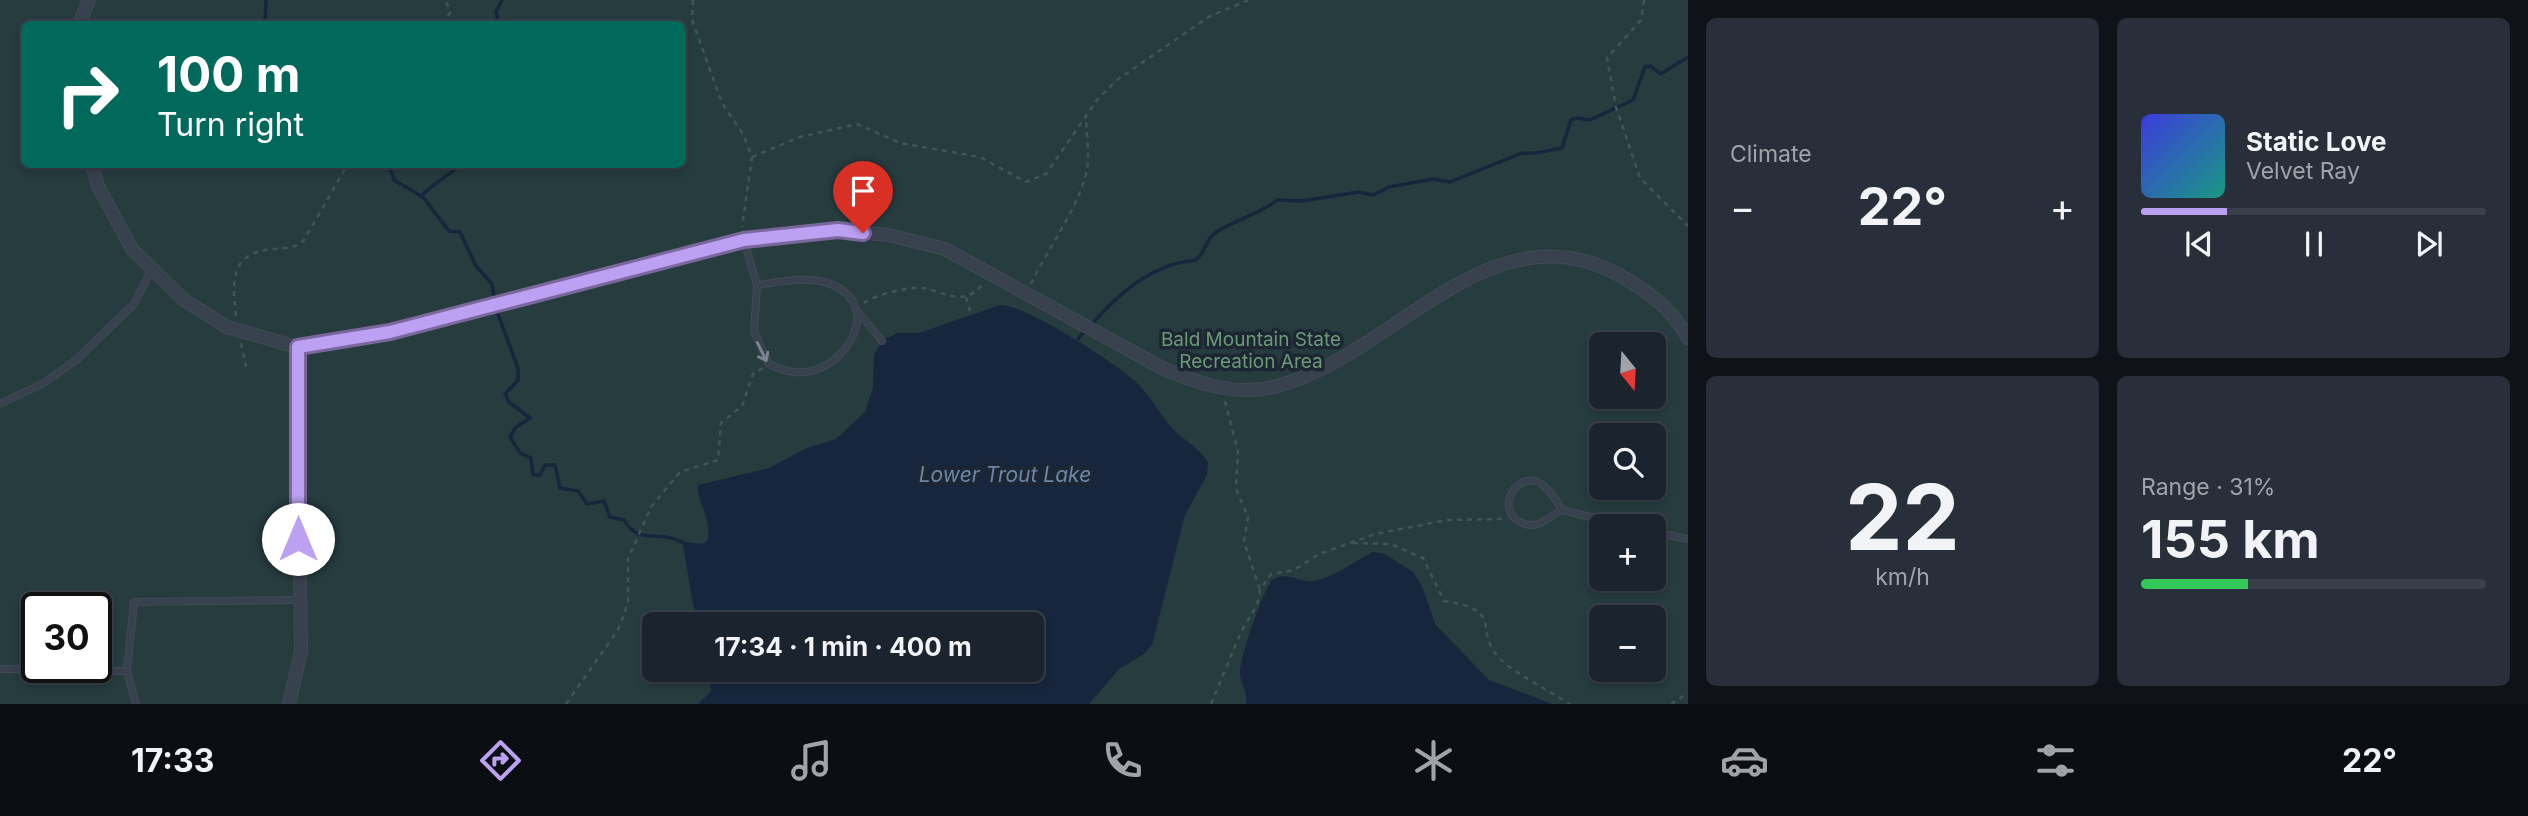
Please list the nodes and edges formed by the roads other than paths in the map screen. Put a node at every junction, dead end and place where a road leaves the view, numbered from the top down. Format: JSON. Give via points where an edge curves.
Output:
{"nodes":[{"id":1,"x":89,"y":0,"type":"edge"},
{"id":2,"x":80,"y":21,"type":"edge"},
{"id":3,"x":93,"y":168,"type":"edge"},
{"id":4,"x":744,"y":240,"type":"junction"},
{"id":5,"x":152,"y":269,"type":"junction"},
{"id":6,"x":757,"y":285,"type":"junction"},
{"id":7,"x":858,"y":311,"type":"junction"},
{"id":8,"x":1688,"y":338,"type":"edge"},
{"id":9,"x":882,"y":341,"type":"dead end"},
{"id":10,"x":298,"y":347,"type":"junction"},
{"id":11,"x":0,"y":404,"type":"edge"},
{"id":12,"x":1562,"y":509,"type":"junction"},
{"id":13,"x":1589,"y":516,"type":"edge"},
{"id":14,"x":1666,"y":534,"type":"edge"},
{"id":15,"x":1688,"y":539,"type":"edge"},
{"id":16,"x":299,"y":600,"type":"junction"},
{"id":17,"x":0,"y":669,"type":"edge"},
{"id":18,"x":127,"y":671,"type":"junction"},
{"id":19,"x":136,"y":704,"type":"edge"},
{"id":20,"x":289,"y":704,"type":"edge"}],
"edges":[{"from":1,"to":2,"type":"street"},
{"from":3,"to":5,"type":"street","via":[[132,249]]},
{"from":4,"to":6,"type":"lane"},
{"from":4,"to":8,"type":"street","via":[[838,230],[888,234],[944,249],[1164,369],[1201,384],[1238,391],[1277,387],[1317,370],[1476,274],[1518,258],[1566,258],[1605,267],[1645,289],[1677,318]]},
{"from":4,"to":10,"type":"street","via":[[390,332]]},
{"from":5,"to":10,"type":"street","via":[[184,300],[227,327]]},
{"from":5,"to":11,"type":"lane","via":[[134,304],[85,352],[42,384]]},
{"from":6,"to":7,"type":"lane","via":[[800,280],[831,284],[853,300]]},
{"from":6,"to":7,"type":"lane","one_way":true,"via":[[754,332],[769,364],[785,371],[802,373],[828,364],[854,335]]},
{"from":7,"to":9,"type":"lane"},
{"from":10,"to":16,"type":"street"},
{"from":12,"to":12,"type":"lane","via":[[1544,485],[1533,481],[1522,482],[1508,500],[1509,512],[1527,525],[1539,524]]},
{"from":12,"to":13,"type":"lane"},
{"from":14,"to":15,"type":"lane"},
{"from":16,"to":18,"type":"lane","via":[[134,602]]},
{"from":16,"to":20,"type":"street","via":[[301,651]]},
{"from":17,"to":18,"type":"lane"},
{"from":18,"to":19,"type":"lane"}]}
